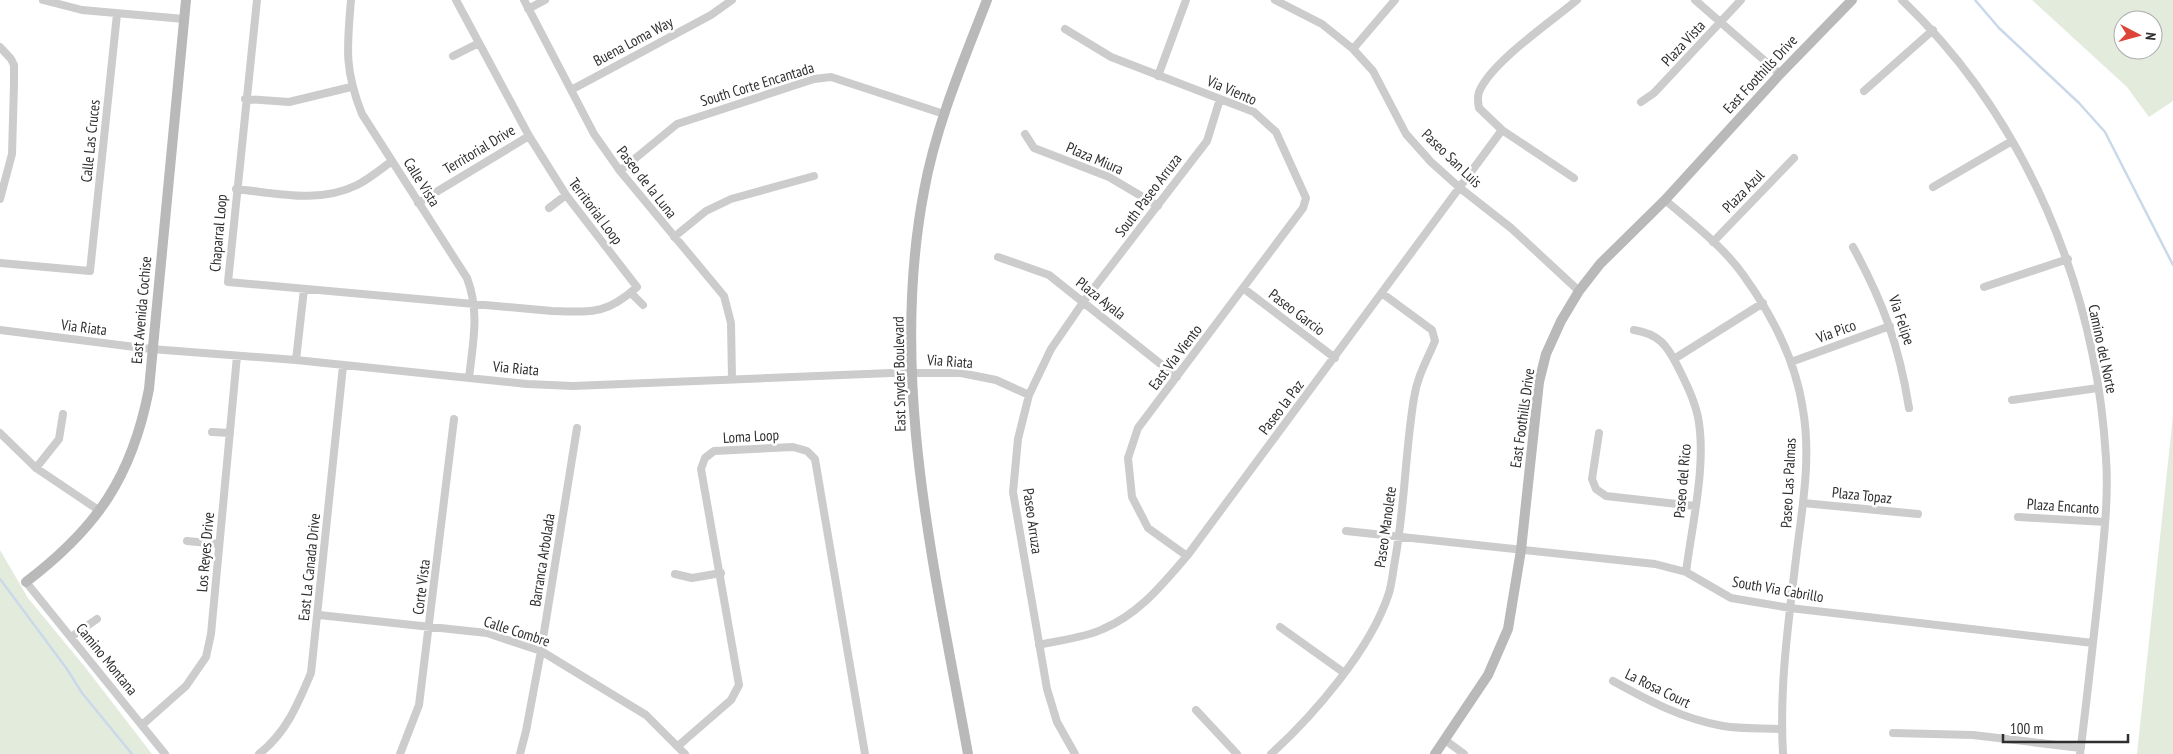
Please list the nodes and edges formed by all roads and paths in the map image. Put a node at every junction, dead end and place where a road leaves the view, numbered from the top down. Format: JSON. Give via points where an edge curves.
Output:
{"nodes":[{"id":1,"x":44,"y":0,"type":"edge"},
{"id":2,"x":186,"y":0,"type":"edge"},
{"id":3,"x":257,"y":0,"type":"edge"},
{"id":4,"x":351,"y":0,"type":"edge"},
{"id":5,"x":456,"y":0,"type":"edge"},
{"id":6,"x":524,"y":0,"type":"edge"},
{"id":7,"x":545,"y":0,"type":"edge"},
{"id":8,"x":732,"y":0,"type":"edge"},
{"id":9,"x":987,"y":0,"type":"edge"},
{"id":10,"x":1186,"y":0,"type":"edge"},
{"id":11,"x":1275,"y":0,"type":"edge"},
{"id":12,"x":1395,"y":0,"type":"edge"},
{"id":13,"x":1577,"y":0,"type":"edge"},
{"id":14,"x":1695,"y":0,"type":"edge"},
{"id":15,"x":1741,"y":0,"type":"edge"},
{"id":16,"x":1852,"y":0,"type":"edge"},
{"id":17,"x":1902,"y":0,"type":"edge"},
{"id":18,"x":528,"y":9,"type":"junction"},
{"id":19,"x":117,"y":14,"type":"junction"},
{"id":20,"x":184,"y":19,"type":"junction"},
{"id":21,"x":1722,"y":22,"type":"junction"},
{"id":22,"x":1065,"y":29,"type":"dead end"},
{"id":23,"x":1934,"y":30,"type":"junction"},
{"id":24,"x":479,"y":43,"type":"junction"},
{"id":25,"x":0,"y":47,"type":"edge"},
{"id":26,"x":1354,"y":49,"type":"junction"},
{"id":27,"x":453,"y":56,"type":"dead end"},
{"id":28,"x":1780,"y":74,"type":"junction"},
{"id":29,"x":1158,"y":76,"type":"junction"},
{"id":30,"x":351,"y":87,"type":"junction"},
{"id":31,"x":571,"y":90,"type":"junction"},
{"id":32,"x":1864,"y":91,"type":"dead end"},
{"id":33,"x":1220,"y":99,"type":"junction"},
{"id":34,"x":245,"y":100,"type":"junction"},
{"id":35,"x":1641,"y":102,"type":"dead end"},
{"id":36,"x":944,"y":114,"type":"junction"},
{"id":37,"x":1502,"y":130,"type":"junction"},
{"id":38,"x":1025,"y":134,"type":"dead end"},
{"id":39,"x":529,"y":136,"type":"junction"},
{"id":40,"x":2012,"y":141,"type":"junction"},
{"id":41,"x":1794,"y":158,"type":"dead end"},
{"id":42,"x":392,"y":161,"type":"junction"},
{"id":43,"x":620,"y":171,"type":"junction"},
{"id":44,"x":1296,"y":174,"type":"joint"},
{"id":45,"x":814,"y":176,"type":"dead end"},
{"id":46,"x":1574,"y":178,"type":"dead end"},
{"id":47,"x":1933,"y":187,"type":"dead end"},
{"id":48,"x":1460,"y":188,"type":"junction"},
{"id":49,"x":236,"y":189,"type":"junction"},
{"id":50,"x":566,"y":195,"type":"junction"},
{"id":51,"x":0,"y":199,"type":"edge"},
{"id":52,"x":1665,"y":200,"type":"junction"},
{"id":53,"x":418,"y":203,"type":"junction"},
{"id":54,"x":1158,"y":206,"type":"junction"},
{"id":55,"x":549,"y":208,"type":"dead end"},
{"id":56,"x":674,"y":237,"type":"junction"},
{"id":57,"x":1713,"y":242,"type":"junction"},
{"id":58,"x":1853,"y":247,"type":"dead end"},
{"id":59,"x":998,"y":257,"type":"dead end"},
{"id":60,"x":2068,"y":259,"type":"junction"},
{"id":61,"x":0,"y":264,"type":"edge"},
{"id":62,"x":1984,"y":287,"type":"dead end"},
{"id":63,"x":1243,"y":288,"type":"junction"},
{"id":64,"x":304,"y":290,"type":"junction"},
{"id":65,"x":1578,"y":291,"type":"junction"},
{"id":66,"x":630,"y":293,"type":"junction"},
{"id":67,"x":1383,"y":294,"type":"junction"},
{"id":68,"x":1084,"y":301,"type":"junction"},
{"id":69,"x":1762,"y":303,"type":"junction"},
{"id":70,"x":475,"y":304,"type":"junction"},
{"id":71,"x":642,"y":305,"type":"dead end"},
{"id":72,"x":1890,"y":326,"type":"junction"},
{"id":73,"x":0,"y":330,"type":"edge"},
{"id":74,"x":1634,"y":330,"type":"dead end"},
{"id":75,"x":152,"y":349,"type":"junction"},
{"id":76,"x":237,"y":356,"type":"junction"},
{"id":77,"x":1335,"y":358,"type":"junction"},
{"id":78,"x":1674,"y":359,"type":"junction"},
{"id":79,"x":296,"y":360,"type":"junction"},
{"id":80,"x":1791,"y":362,"type":"junction"},
{"id":81,"x":343,"y":366,"type":"junction"},
{"id":82,"x":911,"y":373,"type":"junction"},
{"id":83,"x":1177,"y":377,"type":"junction"},
{"id":84,"x":469,"y":378,"type":"junction"},
{"id":85,"x":732,"y":379,"type":"junction"},
{"id":86,"x":2098,"y":388,"type":"junction"},
{"id":87,"x":1029,"y":395,"type":"junction"},
{"id":88,"x":2012,"y":400,"type":"dead end"},
{"id":89,"x":1909,"y":408,"type":"dead end"},
{"id":90,"x":63,"y":414,"type":"dead end"},
{"id":91,"x":454,"y":419,"type":"dead end"},
{"id":92,"x":577,"y":428,"type":"dead end"},
{"id":93,"x":0,"y":432,"type":"edge"},
{"id":94,"x":212,"y":432,"type":"dead end"},
{"id":95,"x":230,"y":433,"type":"junction"},
{"id":96,"x":1599,"y":433,"type":"dead end"},
{"id":97,"x":36,"y":468,"type":"junction"},
{"id":98,"x":1803,"y":503,"type":"junction"},
{"id":99,"x":1695,"y":506,"type":"junction"},
{"id":100,"x":100,"y":511,"type":"junction"},
{"id":101,"x":1918,"y":514,"type":"dead end"},
{"id":102,"x":2018,"y":517,"type":"dead end"},
{"id":103,"x":2105,"y":522,"type":"junction"},
{"id":104,"x":1346,"y":531,"type":"dead end"},
{"id":105,"x":1400,"y":537,"type":"junction"},
{"id":106,"x":187,"y":541,"type":"dead end"},
{"id":107,"x":219,"y":544,"type":"junction"},
{"id":108,"x":1521,"y":550,"type":"junction"},
{"id":109,"x":1187,"y":556,"type":"junction"},
{"id":110,"x":1686,"y":572,"type":"junction"},
{"id":111,"x":721,"y":573,"type":"junction"},
{"id":112,"x":675,"y":574,"type":"dead end"},
{"id":113,"x":26,"y":582,"type":"joint"},
{"id":114,"x":1790,"y":608,"type":"junction"},
{"id":115,"x":319,"y":615,"type":"junction"},
{"id":116,"x":97,"y":619,"type":"dead end"},
{"id":117,"x":430,"y":626,"type":"junction"},
{"id":118,"x":1280,"y":626,"type":"dead end"},
{"id":119,"x":71,"y":637,"type":"junction"},
{"id":120,"x":2093,"y":643,"type":"junction"},
{"id":121,"x":1039,"y":645,"type":"junction"},
{"id":122,"x":541,"y":651,"type":"junction"},
{"id":123,"x":1343,"y":672,"type":"junction"},
{"id":124,"x":1613,"y":681,"type":"dead end"},
{"id":125,"x":1196,"y":710,"type":"dead end"},
{"id":126,"x":142,"y":725,"type":"junction"},
{"id":127,"x":1781,"y":729,"type":"junction"},
{"id":128,"x":1893,"y":733,"type":"dead end"},
{"id":129,"x":1445,"y":740,"type":"junction"},
{"id":130,"x":678,"y":746,"type":"junction"},
{"id":131,"x":2081,"y":751,"type":"edge"},
{"id":132,"x":165,"y":754,"type":"edge"},
{"id":133,"x":259,"y":754,"type":"edge"},
{"id":134,"x":400,"y":754,"type":"edge"},
{"id":135,"x":520,"y":754,"type":"edge"},
{"id":136,"x":685,"y":754,"type":"edge"},
{"id":137,"x":865,"y":754,"type":"edge"},
{"id":138,"x":968,"y":754,"type":"edge"},
{"id":139,"x":1075,"y":754,"type":"edge"},
{"id":140,"x":1237,"y":754,"type":"edge"},
{"id":141,"x":1271,"y":754,"type":"edge"},
{"id":142,"x":1435,"y":754,"type":"edge"},
{"id":143,"x":1464,"y":754,"type":"edge"},
{"id":144,"x":1783,"y":754,"type":"edge"}],
"edges":[{"from":1,"to":19,"type":"street","via":[[82,10]]},
{"from":2,"to":20,"type":"street","name":"East Avenida Cochise"},
{"from":3,"to":34,"type":"street","name":"Chaparral Loop"},
{"from":4,"to":30,"type":"street","name":"Calle Vista","via":[[347,48]]},
{"from":5,"to":24,"type":"street","name":"Territorial Loop"},
{"from":6,"to":18,"type":"street","name":"Paseo de la Luna"},
{"from":7,"to":18,"type":"street"},
{"from":8,"to":31,"type":"street","name":"Buena Loma Way","via":[[711,15]]},
{"from":9,"to":36,"type":"street","name":"East Snyder Boulevard"},
{"from":10,"to":29,"type":"street"},
{"from":11,"to":26,"type":"street","name":"Paseo San Luis","via":[[1322,24]]},
{"from":12,"to":26,"type":"street"},
{"from":13,"to":37,"type":"street","via":[[1499,65],[1480,91],[1478,108]]},
{"from":14,"to":21,"type":"street"},
{"from":15,"to":21,"type":"street","name":"Plaza Vista"},
{"from":16,"to":28,"type":"street","name":"East Foothills Drive"},
{"from":17,"to":23,"type":"street","name":"Camino del Norte"},
{"from":18,"to":31,"type":"street","name":"Paseo de la Luna"},
{"from":19,"to":20,"type":"street"},
{"from":19,"to":61,"type":"street","name":"Calle Las Cruces","via":[[90,271]]},
{"from":20,"to":75,"type":"street","name":"East Avenida Cochise"},
{"from":21,"to":28,"type":"street"},
{"from":21,"to":35,"type":"street","name":"Plaza Vista","via":[[1654,94]]},
{"from":22,"to":29,"type":"street","name":"Via Viento","via":[[1111,57]]},
{"from":23,"to":32,"type":"street"},
{"from":23,"to":40,"type":"street","name":"Camino del Norte","via":[[1978,88]]},
{"from":24,"to":27,"type":"street"},
{"from":24,"to":39,"type":"street","name":"Territorial Loop"},
{"from":25,"to":51,"type":"street","via":[[11,58],[14,84],[12,154]]},
{"from":26,"to":48,"type":"street","name":"Paseo San Luis","via":[[1372,71],[1406,134]]},
{"from":28,"to":52,"type":"street","name":"East Foothills Drive"},
{"from":29,"to":33,"type":"street","name":"Via Viento"},
{"from":30,"to":34,"type":"street","via":[[289,102]]},
{"from":30,"to":42,"type":"street","name":"Calle Vista","via":[[362,114]]},
{"from":31,"to":43,"type":"street","name":"Paseo de la Luna","via":[[594,134]]},
{"from":33,"to":44,"type":"street","name":"Via Viento","via":[[1254,112],[1276,132]]},
{"from":33,"to":54,"type":"street","name":"South Paseo Arruza","via":[[1207,141]]},
{"from":34,"to":49,"type":"street","name":"Chaparral Loop"},
{"from":36,"to":43,"type":"street","name":"South Corte Encantada","via":[[832,77],[814,79],[677,124]]},
{"from":36,"to":82,"type":"street","name":"East Snyder Boulevard","via":[[924,190],[912,290]]},
{"from":37,"to":46,"type":"street"},
{"from":37,"to":48,"type":"street","name":"Paseo la Paz"},
{"from":38,"to":54,"type":"street","name":"Plaza Miura","via":[[1034,148],[1109,177]]},
{"from":39,"to":50,"type":"street","name":"Territorial Loop"},
{"from":39,"to":53,"type":"street","name":"Territorial Drive"},
{"from":40,"to":47,"type":"street"},
{"from":40,"to":60,"type":"street","name":"Camino del Norte","via":[[2044,201]]},
{"from":41,"to":57,"type":"street","name":"Plaza Azul"},
{"from":42,"to":49,"type":"street","via":[[359,184],[327,196]]},
{"from":42,"to":53,"type":"street","name":"Calle Vista"},
{"from":43,"to":56,"type":"street","name":"Paseo de la Luna"},
{"from":44,"to":63,"type":"street","name":"East Via Viento","via":[[1306,198],[1303,208]]},
{"from":45,"to":56,"type":"street","via":[[730,199],[706,211]]},
{"from":48,"to":65,"type":"street","name":"Paseo San Luis","via":[[1511,228]]},
{"from":48,"to":67,"type":"street","name":"Paseo la Paz"},
{"from":49,"to":64,"type":"street","name":"Chaparral Loop","via":[[228,282]]},
{"from":50,"to":55,"type":"street"},
{"from":50,"to":66,"type":"street","name":"Territorial Loop","via":[[637,287]]},
{"from":52,"to":57,"type":"street","name":"Paseo Las Palmas"},
{"from":52,"to":65,"type":"street","name":"East Foothills Drive","via":[[1600,264]]},
{"from":53,"to":70,"type":"street","name":"Calle Vista","via":[[467,278]]},
{"from":54,"to":68,"type":"street","name":"South Paseo Arruza"},
{"from":56,"to":85,"type":"street","name":"Paseo de la Luna","via":[[724,296],[731,322]]},
{"from":57,"to":69,"type":"street","name":"Paseo Las Palmas","via":[[1743,274]]},
{"from":58,"to":72,"type":"street","name":"Via Felipe","via":[[1878,293]]},
{"from":59,"to":68,"type":"street","name":"Plaza Ayala","via":[[1049,275]]},
{"from":60,"to":62,"type":"street"},
{"from":60,"to":86,"type":"street","name":"Camino del Norte"},
{"from":63,"to":77,"type":"street","name":"Paseo Garcio"},
{"from":63,"to":83,"type":"street","name":"East Via Viento"},
{"from":64,"to":70,"type":"street","name":"Chaparral Loop"},
{"from":64,"to":79,"type":"street"},
{"from":65,"to":108,"type":"street","name":"East Foothills Drive","via":[[1546,354],[1539,382]]},
{"from":66,"to":70,"type":"street","via":[[618,304],[590,312],[552,312]]},
{"from":66,"to":71,"type":"street"},
{"from":67,"to":77,"type":"street","name":"Paseo la Paz"},
{"from":67,"to":105,"type":"street","name":"Paseo Manolete","via":[[1432,330],[1435,342],[1421,370],[1414,397]]},
{"from":68,"to":83,"type":"street","name":"Plaza Ayala"},
{"from":68,"to":87,"type":"street","name":"Paseo Arruza","via":[[1051,349]]},
{"from":69,"to":78,"type":"street"},
{"from":69,"to":80,"type":"street","name":"Paseo Las Palmas"},
{"from":70,"to":84,"type":"street","name":"Calle Vista"},
{"from":72,"to":80,"type":"street","name":"Via Pico"},
{"from":72,"to":89,"type":"street","name":"Via Felipe","via":[[1903,367]]},
{"from":73,"to":75,"type":"street","name":"Via Riata"},
{"from":74,"to":78,"type":"street","name":"Paseo del Rico","via":[[1649,332],[1664,344]]},
{"from":75,"to":76,"type":"street","name":"Via Riata"},
{"from":75,"to":100,"type":"street","name":"East Avenida Cochise","via":[[143,422],[118,481]]},
{"from":76,"to":79,"type":"street","name":"Via Riata"},
{"from":76,"to":95,"type":"street","name":"Los Reyes Drive"},
{"from":77,"to":109,"type":"street","name":"Paseo la Paz"},
{"from":78,"to":99,"type":"street","name":"Paseo del Rico","via":[[1690,390],[1698,417],[1701,452]]},
{"from":79,"to":81,"type":"street","name":"Via Riata"},
{"from":80,"to":98,"type":"street","name":"Paseo Las Palmas","via":[[1803,410],[1806,452]]},
{"from":81,"to":84,"type":"street","name":"Via Riata"},
{"from":81,"to":115,"type":"street","name":"East La Canada Drive"},
{"from":82,"to":85,"type":"street","name":"Via Riata"},
{"from":82,"to":87,"type":"street","name":"Via Riata","via":[[961,373],[996,380]]},
{"from":82,"to":138,"type":"street","name":"East Snyder Boulevard","via":[[924,511]]},
{"from":83,"to":109,"type":"street","name":"East Via Viento","via":[[1138,428],[1128,458],[1132,497],[1148,528]]},
{"from":84,"to":85,"type":"street","name":"Via Riata","via":[[573,386]]},
{"from":86,"to":88,"type":"street"},
{"from":86,"to":103,"type":"street","name":"Camino del Norte","via":[[2106,459]]},
{"from":87,"to":121,"type":"street","name":"Paseo Arruza","via":[[1018,439],[1013,492]]},
{"from":90,"to":97,"type":"street","via":[[59,439]]},
{"from":91,"to":117,"type":"street","name":"Corte Vista"},
{"from":92,"to":122,"type":"street","name":"Barranca Arbolada"},
{"from":93,"to":97,"type":"street"},
{"from":94,"to":95,"type":"street"},
{"from":95,"to":107,"type":"street","name":"Los Reyes Drive"},
{"from":96,"to":99,"type":"street","via":[[1592,479],[1596,489],[1606,496]]},
{"from":97,"to":100,"type":"street"},
{"from":98,"to":101,"type":"street","name":"Plaza Topaz"},
{"from":98,"to":114,"type":"street","name":"Paseo Las Palmas"},
{"from":99,"to":110,"type":"street","name":"Paseo del Rico"},
{"from":100,"to":113,"type":"street","name":"East Avenida Cochise","via":[[68,547]]},
{"from":102,"to":103,"type":"street","name":"Plaza Encanto"},
{"from":103,"to":120,"type":"street","name":"Camino del Norte"},
{"from":104,"to":105,"type":"street","name":"South Via Cabrillo"},
{"from":105,"to":108,"type":"street","name":"South Via Cabrillo"},
{"from":105,"to":123,"type":"street","name":"Paseo Manolete","via":[[1389,593],[1370,635]]},
{"from":106,"to":107,"type":"street"},
{"from":107,"to":126,"type":"street","name":"Los Reyes Drive","via":[[206,657],[186,686]]},
{"from":108,"to":110,"type":"street","name":"South Via Cabrillo","via":[[1655,564]]},
{"from":108,"to":129,"type":"street","name":"East Foothills Drive","via":[[1508,629],[1488,675]]},
{"from":109,"to":121,"type":"street","name":"Paseo la Paz","via":[[1150,600],[1125,618],[1102,630]]},
{"from":110,"to":114,"type":"street","name":"South Via Cabrillo","via":[[1731,598]]},
{"from":111,"to":112,"type":"street","via":[[692,578]]},
{"from":111,"to":130,"type":"street","name":"Loma Loop","via":[[739,685],[731,700]]},
{"from":111,"to":137,"type":"street","name":"Loma Loop","via":[[702,469],[705,458],[714,452],[793,447],[807,450],[815,459]]},
{"from":113,"to":119,"type":"street","name":"Camino Montana"},
{"from":114,"to":120,"type":"street","name":"South Via Cabrillo"},
{"from":114,"to":127,"type":"street","name":"Paseo Las Palmas","via":[[1782,667]]},
{"from":115,"to":117,"type":"street","name":"Calle Combre"},
{"from":115,"to":133,"type":"street","name":"East La Canada Drive","via":[[311,673],[296,710],[274,743]]},
{"from":116,"to":119,"type":"street"},
{"from":117,"to":122,"type":"street","name":"Calle Combre","via":[[487,633]]},
{"from":117,"to":134,"type":"street","name":"Corte Vista","via":[[419,705]]},
{"from":118,"to":123,"type":"street"},
{"from":119,"to":126,"type":"street","name":"Camino Montana"},
{"from":120,"to":131,"type":"street","name":"Camino del Norte"},
{"from":121,"to":139,"type":"street","name":"Paseo Arruza","via":[[1057,722]]},
{"from":122,"to":130,"type":"street","name":"Calle Combre","via":[[646,714]]},
{"from":122,"to":135,"type":"street","name":"Barranca Arbolada"},
{"from":123,"to":141,"type":"street","name":"Paseo Manolete","via":[[1302,726]]},
{"from":124,"to":127,"type":"street","name":"La Rosa Court","via":[[1658,706],[1690,718],[1724,726]]},
{"from":125,"to":140,"type":"street"},
{"from":126,"to":132,"type":"street","name":"Camino Montana"},
{"from":127,"to":144,"type":"street","name":"Paseo Las Palmas"},
{"from":128,"to":131,"type":"street","via":[[1973,735]]},
{"from":129,"to":142,"type":"street","name":"East Foothills Drive"},
{"from":129,"to":143,"type":"street"},
{"from":130,"to":136,"type":"street","name":"Calle Combre"}]}
